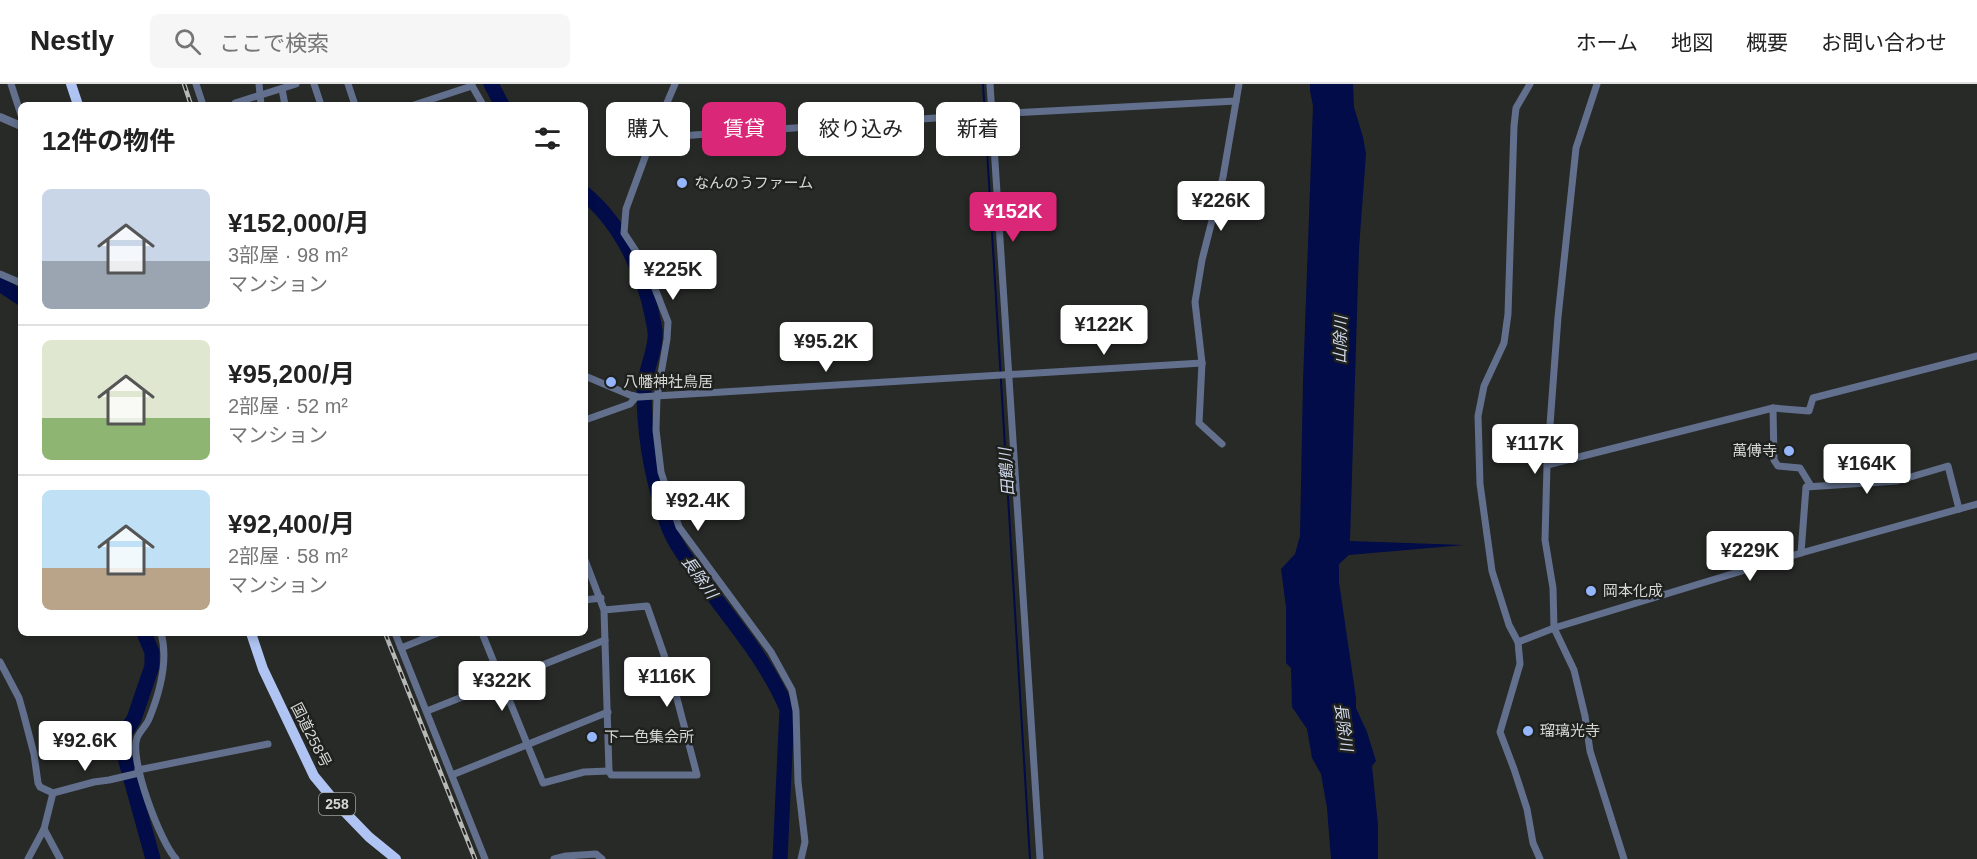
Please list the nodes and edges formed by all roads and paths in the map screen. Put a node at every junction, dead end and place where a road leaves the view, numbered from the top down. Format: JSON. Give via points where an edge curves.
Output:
{"nodes":[{"id":1,"x":11,"y":84,"type":"edge"},
{"id":2,"x":71,"y":84,"type":"edge"},
{"id":3,"x":196,"y":84,"type":"edge"},
{"id":4,"x":259,"y":84,"type":"edge"},
{"id":5,"x":296,"y":84,"type":"edge"},
{"id":6,"x":314,"y":84,"type":"edge"},
{"id":7,"x":358,"y":84,"type":"edge"},
{"id":8,"x":675,"y":84,"type":"edge"},
{"id":9,"x":990,"y":84,"type":"edge"},
{"id":10,"x":1239,"y":84,"type":"edge"},
{"id":11,"x":1530,"y":84,"type":"edge"},
{"id":12,"x":1597,"y":84,"type":"edge"},
{"id":13,"x":349,"y":85,"type":"edge"},
{"id":14,"x":471,"y":85,"type":"edge"},
{"id":15,"x":282,"y":89,"type":"junction"},
{"id":16,"x":260,"y":95,"type":"junction"},
{"id":17,"x":1236,"y":100,"type":"junction"},
{"id":18,"x":77,"y":102,"type":"edge"},
{"id":19,"x":202,"y":102,"type":"edge"},
{"id":20,"x":239,"y":102,"type":"edge"},
{"id":21,"x":261,"y":102,"type":"edge"},
{"id":22,"x":284,"y":102,"type":"edge"},
{"id":23,"x":320,"y":102,"type":"edge"},
{"id":24,"x":354,"y":102,"type":"edge"},
{"id":25,"x":423,"y":102,"type":"edge"},
{"id":26,"x":481,"y":102,"type":"edge"},
{"id":27,"x":667,"y":102,"type":"edge"},
{"id":28,"x":991,"y":102,"type":"edge"},
{"id":29,"x":18,"y":106,"type":"edge"},
{"id":30,"x":1020,"y":112,"type":"edge"},
{"id":31,"x":0,"y":117,"type":"edge"},
{"id":32,"x":936,"y":118,"type":"edge"},
{"id":33,"x":18,"y":125,"type":"edge"},
{"id":34,"x":690,"y":135,"type":"edge"},
{"id":35,"x":645,"y":156,"type":"edge"},
{"id":36,"x":993,"y":156,"type":"edge"},
{"id":37,"x":0,"y":274,"type":"edge"},
{"id":38,"x":18,"y":282,"type":"edge"},
{"id":39,"x":1977,"y":356,"type":"edge"},
{"id":40,"x":1202,"y":363,"type":"junction"},
{"id":41,"x":1003,"y":374,"type":"junction"},
{"id":42,"x":588,"y":377,"type":"edge"},
{"id":43,"x":638,"y":397,"type":"junction"},
{"id":44,"x":654,"y":397,"type":"junction"},
{"id":45,"x":1773,"y":408,"type":"junction"},
{"id":46,"x":588,"y":419,"type":"edge"},
{"id":47,"x":1222,"y":444,"type":"dead end"},
{"id":48,"x":1547,"y":465,"type":"junction"},
{"id":49,"x":1810,"y":486,"type":"junction"},
{"id":50,"x":1977,"y":504,"type":"edge"},
{"id":51,"x":1959,"y":508,"type":"junction"},
{"id":52,"x":1801,"y":553,"type":"junction"},
{"id":53,"x":588,"y":567,"type":"edge"},
{"id":54,"x":601,"y":598,"type":"junction"},
{"id":55,"x":588,"y":600,"type":"edge"},
{"id":56,"x":604,"y":610,"type":"junction"},
{"id":57,"x":1554,"y":628,"type":"junction"},
{"id":58,"x":162,"y":636,"type":"edge"},
{"id":59,"x":252,"y":636,"type":"edge"},
{"id":60,"x":396,"y":636,"type":"edge"},
{"id":61,"x":431,"y":636,"type":"edge"},
{"id":62,"x":483,"y":636,"type":"edge"},
{"id":63,"x":605,"y":640,"type":"junction"},
{"id":64,"x":1518,"y":642,"type":"junction"},
{"id":65,"x":401,"y":648,"type":"junction"},
{"id":66,"x":0,"y":662,"type":"edge"},
{"id":67,"x":502,"y":680,"type":"junction"},
{"id":68,"x":427,"y":711,"type":"junction"},
{"id":69,"x":608,"y":712,"type":"junction"},
{"id":70,"x":268,"y":744,"type":"dead end"},
{"id":71,"x":529,"y":744,"type":"junction"},
{"id":72,"x":609,"y":771,"type":"junction"},
{"id":73,"x":139,"y":772,"type":"junction"},
{"id":74,"x":452,"y":775,"type":"junction"},
{"id":75,"x":53,"y":793,"type":"junction"},
{"id":76,"x":44,"y":829,"type":"junction"},
{"id":77,"x":28,"y":859,"type":"edge"},
{"id":78,"x":60,"y":859,"type":"edge"},
{"id":79,"x":176,"y":859,"type":"edge"},
{"id":80,"x":396,"y":859,"type":"edge"},
{"id":81,"x":485,"y":859,"type":"edge"},
{"id":82,"x":554,"y":859,"type":"edge"},
{"id":83,"x":602,"y":859,"type":"edge"},
{"id":84,"x":801,"y":859,"type":"edge"},
{"id":85,"x":1040,"y":859,"type":"edge"},
{"id":86,"x":1540,"y":859,"type":"edge"},
{"id":87,"x":1624,"y":859,"type":"edge"}],
"edges":[{"from":1,"to":29,"type":"street"},
{"from":2,"to":18,"type":"highway"},
{"from":3,"to":19,"type":"street"},
{"from":4,"to":16,"type":"street"},
{"from":5,"to":15,"type":"street"},
{"from":6,"to":23,"type":"street"},
{"from":7,"to":13,"type":"street"},
{"from":8,"to":27,"type":"street"},
{"from":9,"to":28,"type":"street"},
{"from":10,"to":17,"type":"street"},
{"from":11,"to":64,"type":"street","via":[[1516,108],[1514,126],[1504,343],[1484,386],[1478,416],[1480,483],[1492,571]]},
{"from":12,"to":48,"type":"street","via":[[1576,148],[1557,316]]},
{"from":13,"to":24,"type":"street"},
{"from":14,"to":25,"type":"street"},
{"from":14,"to":26,"type":"street"},
{"from":15,"to":16,"type":"street"},
{"from":15,"to":22,"type":"street"},
{"from":16,"to":20,"type":"street"},
{"from":16,"to":21,"type":"street"},
{"from":17,"to":30,"type":"street"},
{"from":17,"to":40,"type":"street","via":[[1195,302]]},
{"from":31,"to":33,"type":"street"},
{"from":32,"to":34,"type":"street"},
{"from":35,"to":44,"type":"street","via":[[626,209],[624,233],[647,268],[668,322]]},
{"from":36,"to":41,"type":"street"},
{"from":37,"to":38,"type":"street"},
{"from":39,"to":45,"type":"street","via":[[1813,398],[1809,411]]},
{"from":40,"to":41,"type":"street"},
{"from":40,"to":47,"type":"street","via":[[1199,423]]},
{"from":41,"to":44,"type":"street"},
{"from":41,"to":85,"type":"street"},
{"from":42,"to":43,"type":"street"},
{"from":43,"to":44,"type":"street"},
{"from":43,"to":46,"type":"street","via":[[630,404]]},
{"from":44,"to":84,"type":"street","via":[[661,472],[679,527],[771,652],[792,690],[805,842]]},
{"from":45,"to":48,"type":"street"},
{"from":45,"to":49,"type":"street","via":[[1774,460],[1778,466],[1800,468]]},
{"from":48,"to":57,"type":"street","via":[[1545,540],[1553,588]]},
{"from":49,"to":51,"type":"street","via":[[1897,481],[1948,466]]},
{"from":49,"to":52,"type":"street","via":[[1806,487]]},
{"from":50,"to":51,"type":"street"},
{"from":51,"to":52,"type":"street"},
{"from":52,"to":57,"type":"street"},
{"from":53,"to":54,"type":"street"},
{"from":54,"to":55,"type":"street"},
{"from":54,"to":56,"type":"street"},
{"from":56,"to":63,"type":"street"},
{"from":56,"to":72,"type":"street","via":[[647,606],[670,672],[697,775],[611,775]]},
{"from":57,"to":64,"type":"street"},
{"from":57,"to":87,"type":"street","via":[[1574,670],[1590,751]]},
{"from":58,"to":73,"type":"street","via":[[165,661],[149,720],[135,746]]},
{"from":59,"to":80,"type":"highway","name":"国道258号","number":"258","via":[[263,669],[314,776],[369,837]]},
{"from":60,"to":65,"type":"street"},
{"from":61,"to":65,"type":"street"},
{"from":62,"to":67,"type":"street"},
{"from":63,"to":67,"type":"street"},
{"from":63,"to":69,"type":"street"},
{"from":64,"to":86,"type":"street","via":[[1520,664],[1500,732],[1515,769]]},
{"from":65,"to":68,"type":"street"},
{"from":66,"to":75,"type":"street","via":[[21,705],[38,783]]},
{"from":67,"to":68,"type":"street"},
{"from":67,"to":71,"type":"street"},
{"from":68,"to":74,"type":"street"},
{"from":69,"to":71,"type":"street"},
{"from":69,"to":72,"type":"street"},
{"from":70,"to":73,"type":"street"},
{"from":71,"to":72,"type":"street","via":[[543,783],[584,772]]},
{"from":71,"to":74,"type":"street"},
{"from":73,"to":75,"type":"street"},
{"from":73,"to":79,"type":"street","via":[[166,847]]},
{"from":74,"to":81,"type":"street"},
{"from":75,"to":76,"type":"street"},
{"from":76,"to":77,"type":"street"},
{"from":76,"to":78,"type":"street"},
{"from":82,"to":83,"type":"street","via":[[596,854]]}]}
